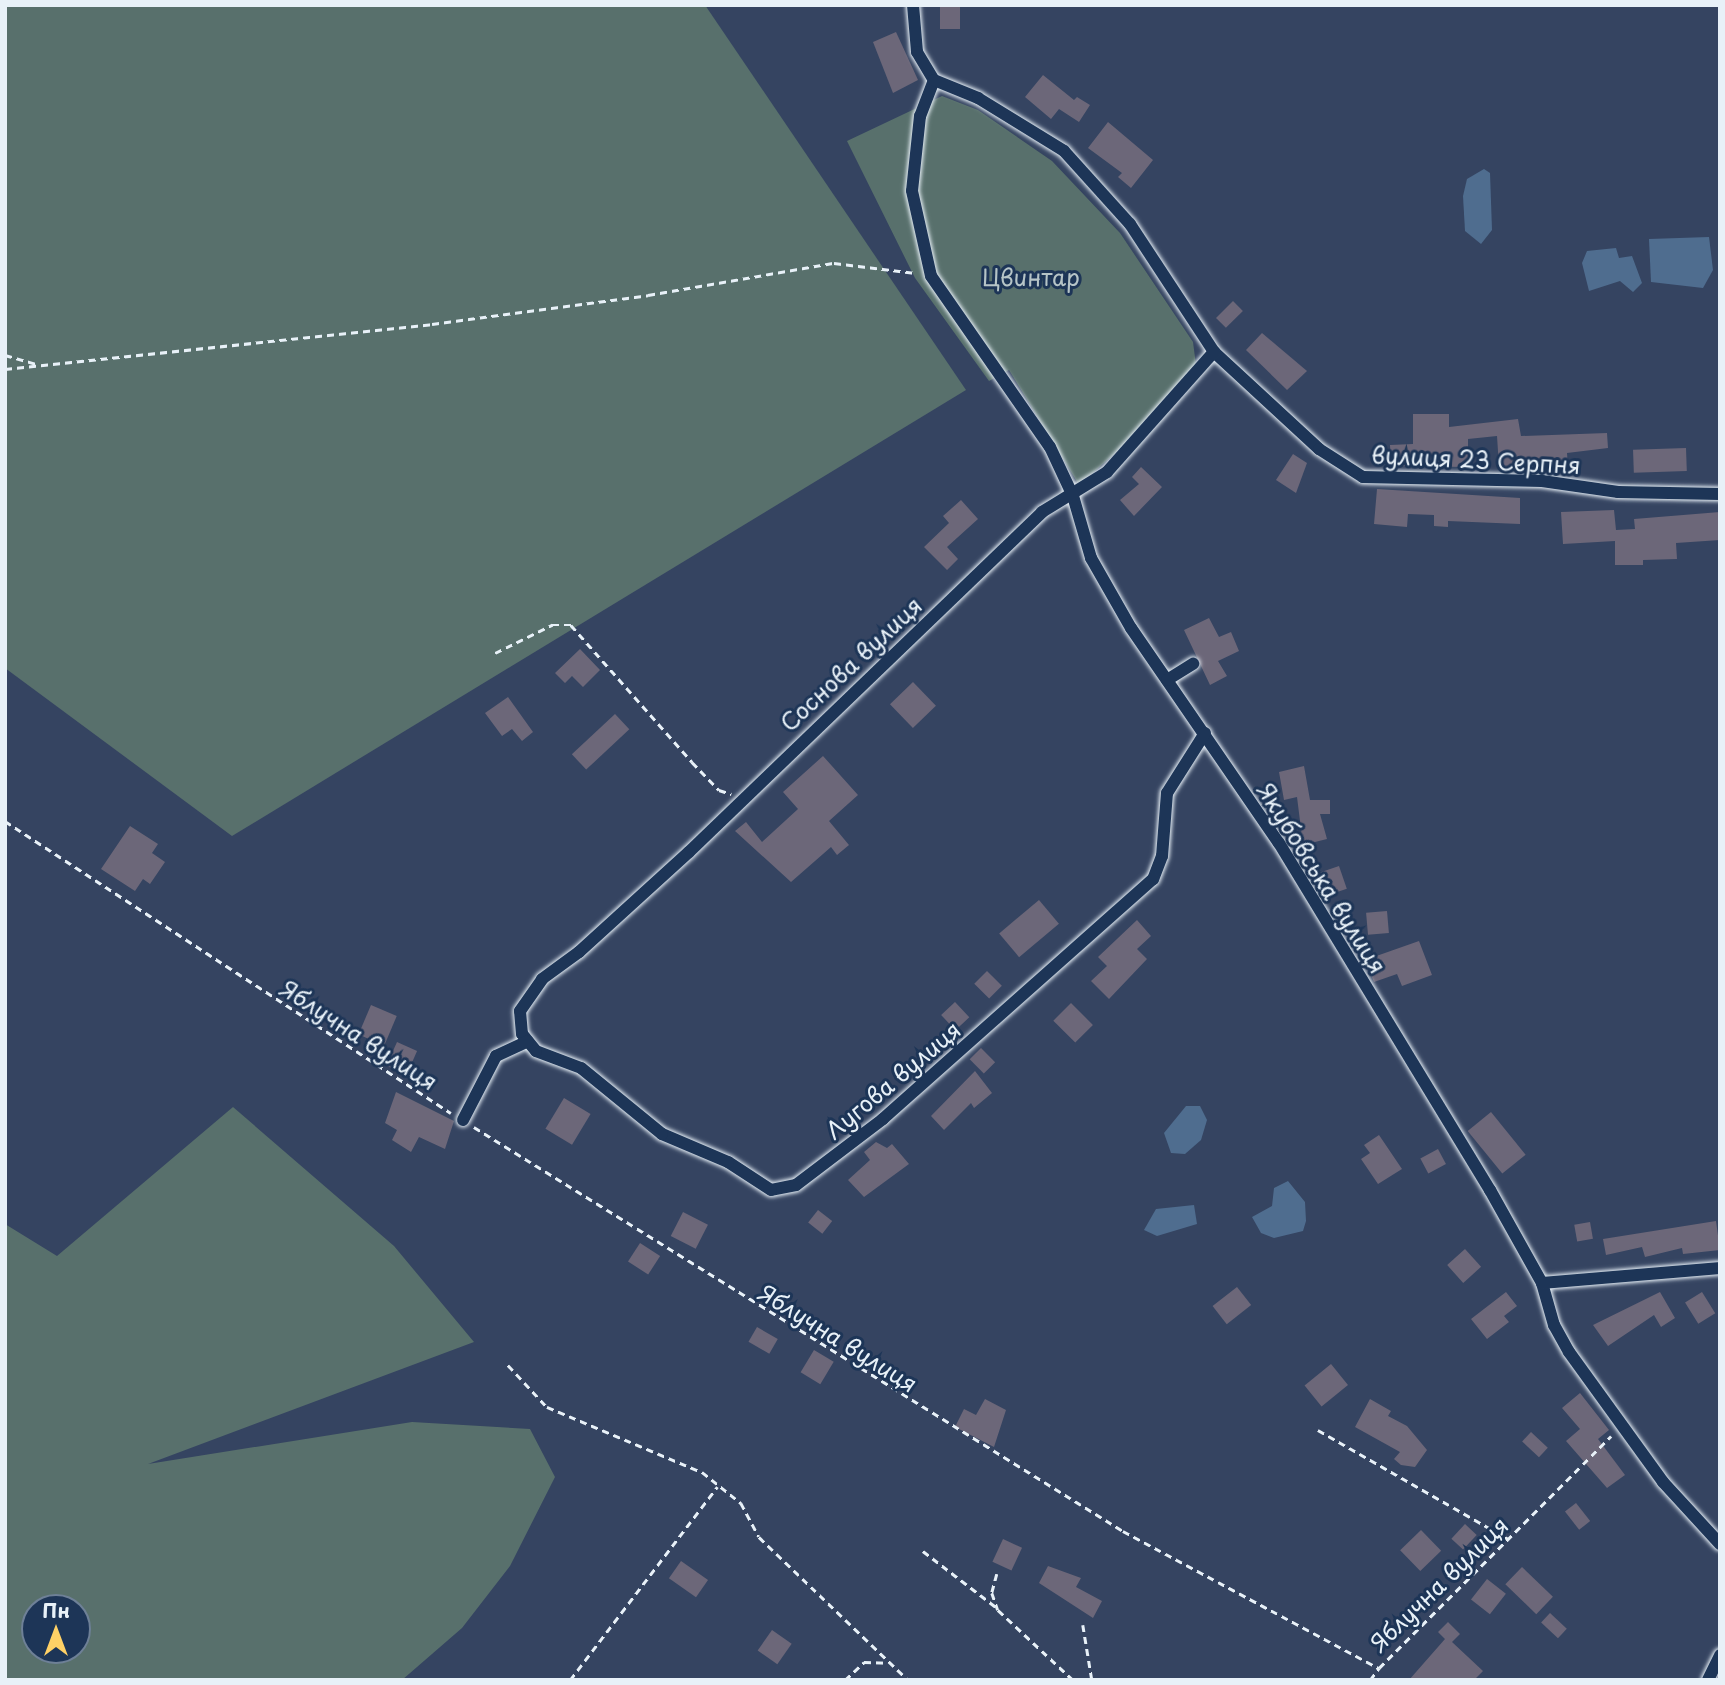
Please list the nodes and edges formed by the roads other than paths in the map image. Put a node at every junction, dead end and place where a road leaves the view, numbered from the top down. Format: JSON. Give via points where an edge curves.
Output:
{"nodes":[{"id":1,"x":913,"y":5,"type":"edge"},
{"id":2,"x":934,"y":80,"type":"junction"},
{"id":3,"x":1214,"y":352,"type":"junction"},
{"id":4,"x":1720,"y":494,"type":"edge"},
{"id":5,"x":1073,"y":496,"type":"junction"},
{"id":6,"x":1194,"y":664,"type":"dead end"},
{"id":7,"x":1167,"y":680,"type":"junction"},
{"id":8,"x":1205,"y":733,"type":"junction"},
{"id":9,"x":528,"y":1041,"type":"junction"},
{"id":10,"x":463,"y":1120,"type":"road end"},
{"id":11,"x":1720,"y":1268,"type":"edge"},
{"id":12,"x":1542,"y":1283,"type":"junction"},
{"id":13,"x":1720,"y":1544,"type":"edge"},
{"id":14,"x":1720,"y":1655,"type":"edge"},
{"id":15,"x":1708,"y":1680,"type":"edge"}],
"edges":[{"from":1,"to":2,"type":"street","via":[[918,52]]},
{"from":2,"to":3,"type":"street","name":"вулиця 23 Серпня","via":[[978,98],[1064,151],[1130,224]]},
{"from":2,"to":5,"type":"street","name":"Якубовська вулиця","via":[[920,116],[912,191],[931,276],[1021,400]]},
{"from":3,"to":4,"type":"street","name":"вулиця 23 Серпня","via":[[1319,449],[1363,477],[1542,481],[1618,492]]},
{"from":3,"to":5,"type":"street","name":"Соснова вулиця","via":[[1143,439]]},
{"from":5,"to":7,"type":"street","name":"Якубовська вулиця","via":[[1091,558]]},
{"from":5,"to":9,"type":"street","name":"Соснова вулиця","via":[[1042,512],[741,797],[689,852],[579,952],[542,979],[520,1011]]},
{"from":6,"to":7,"type":"street"},
{"from":7,"to":8,"type":"street","name":"Якубовська вулиця"},
{"from":8,"to":9,"type":"street","name":"Лугова вулиця","via":[[1167,793],[1162,856],[1153,879],[883,1119],[796,1185],[771,1190],[728,1162],[662,1134],[581,1068],[536,1051]]},
{"from":8,"to":12,"type":"street","name":"Якубовська вулиця","via":[[1279,843]]},
{"from":9,"to":10,"type":"street","via":[[496,1056]]},
{"from":11,"to":12,"type":"street"},
{"from":12,"to":13,"type":"street","name":"Якубовська вулиця","via":[[1554,1325],[1569,1352],[1663,1482]]},
{"from":14,"to":15,"type":"street"}]}
